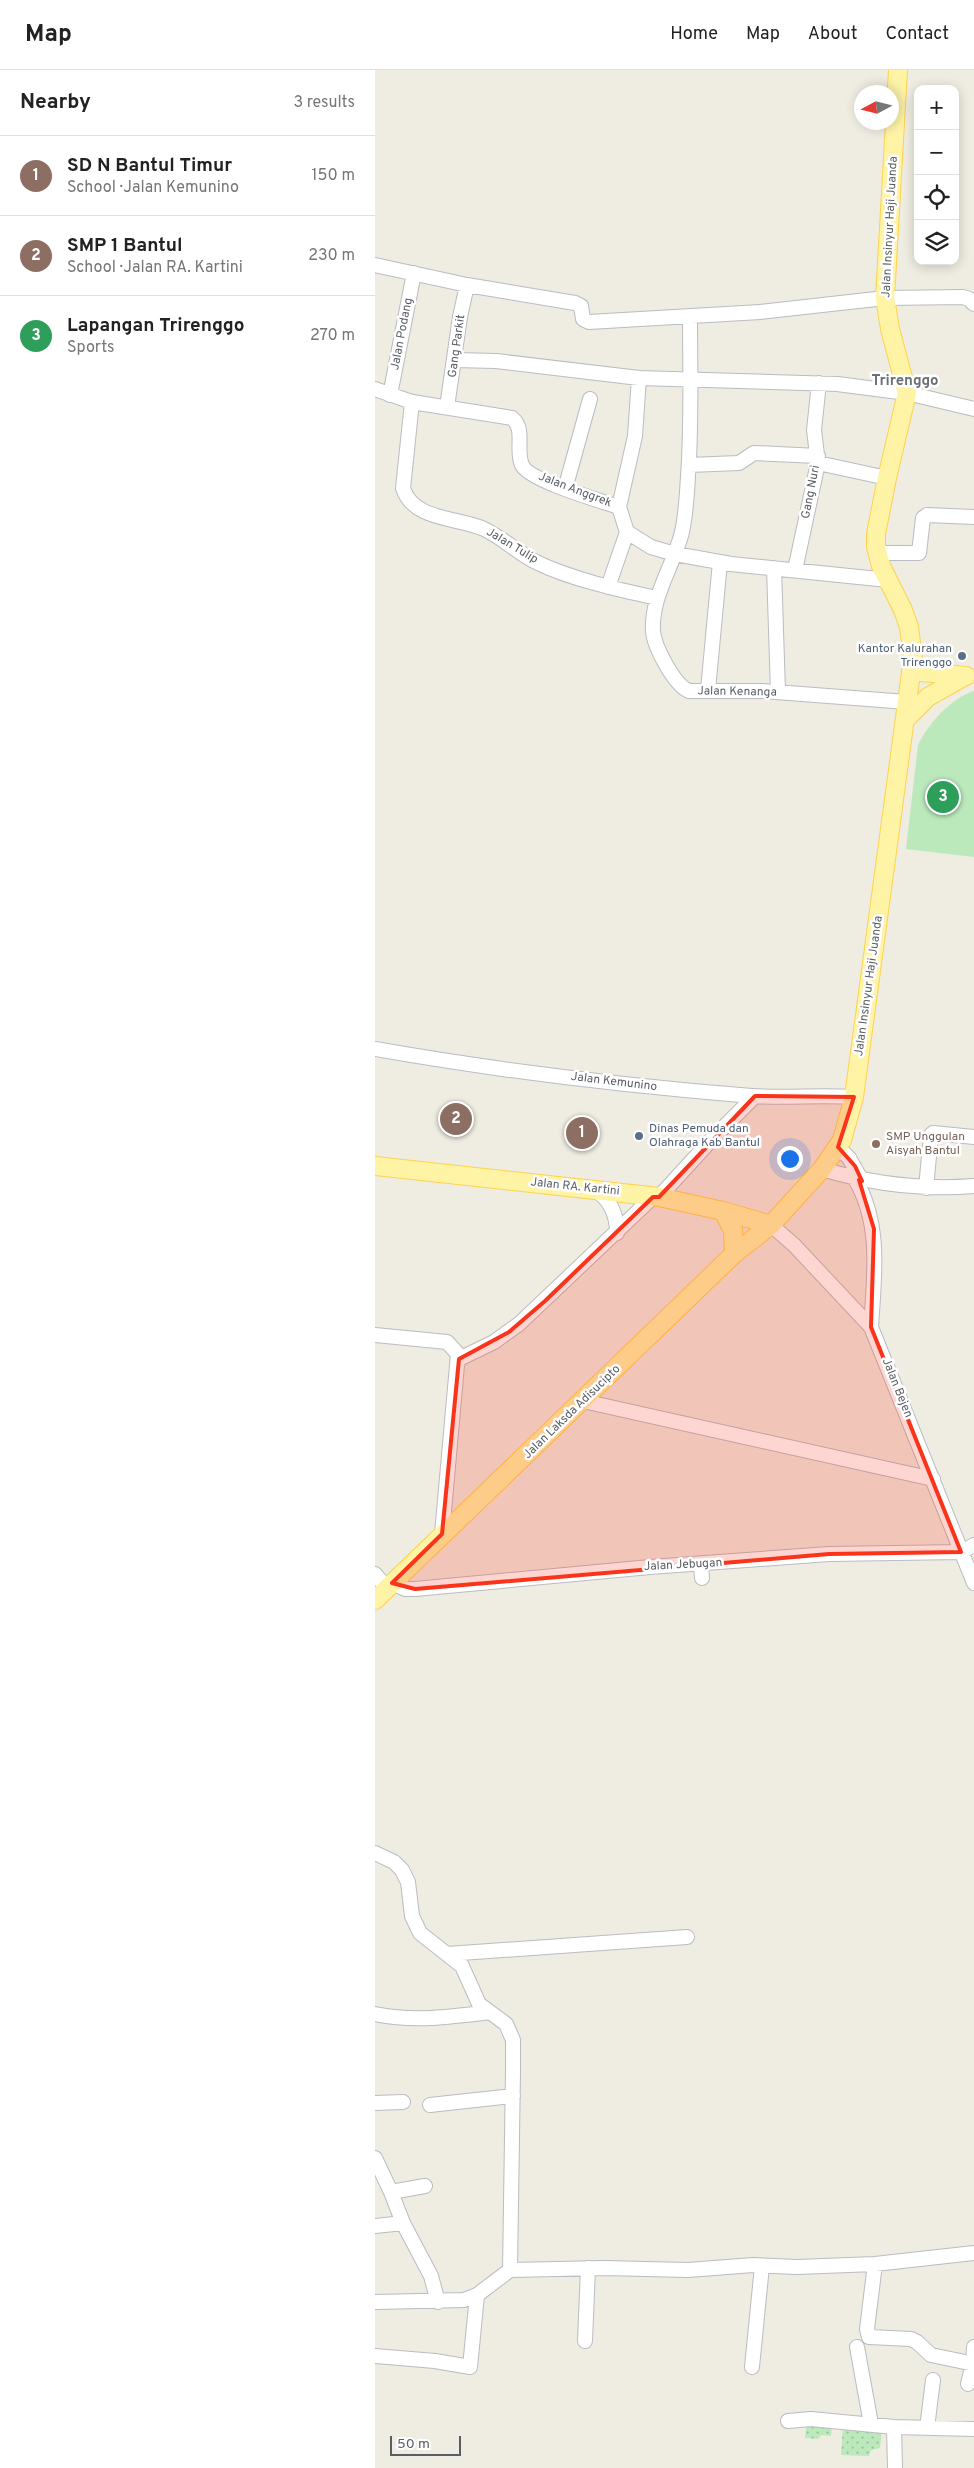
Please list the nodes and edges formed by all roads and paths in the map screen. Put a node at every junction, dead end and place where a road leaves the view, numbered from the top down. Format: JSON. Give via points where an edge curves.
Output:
{"nodes":[{"id":1,"x":898,"y":70,"type":"edge"},
{"id":2,"x":375,"y":265,"type":"edge"},
{"id":3,"x":414,"y":274,"type":"junction"},
{"id":4,"x":467,"y":285,"type":"junction"},
{"id":5,"x":885,"y":298,"type":"junction"},
{"id":6,"x":974,"y":304,"type":"edge"},
{"id":7,"x":690,"y":316,"type":"junction"},
{"id":8,"x":455,"y":360,"type":"junction"},
{"id":9,"x":639,"y":378,"type":"junction"},
{"id":10,"x":692,"y":381,"type":"junction"},
{"id":11,"x":819,"y":383,"type":"junction"},
{"id":12,"x":375,"y":390,"type":"edge"},
{"id":13,"x":907,"y":394,"type":"junction"},
{"id":14,"x":390,"y":395,"type":"junction"},
{"id":15,"x":590,"y":398,"type":"dead end"},
{"id":16,"x":412,"y":402,"type":"junction"},
{"id":17,"x":447,"y":407,"type":"junction"},
{"id":18,"x":974,"y":409,"type":"edge"},
{"id":19,"x":818,"y":459,"type":"junction"},
{"id":20,"x":689,"y":465,"type":"junction"},
{"id":21,"x":887,"y":478,"type":"junction"},
{"id":22,"x":565,"y":489,"type":"junction"},
{"id":23,"x":619,"y":507,"type":"junction"},
{"id":24,"x":974,"y":517,"type":"edge"},
{"id":25,"x":627,"y":532,"type":"junction"},
{"id":26,"x":877,"y":553,"type":"junction"},
{"id":27,"x":675,"y":554,"type":"junction"},
{"id":28,"x":720,"y":562,"type":"junction"},
{"id":29,"x":774,"y":568,"type":"junction"},
{"id":30,"x":795,"y":570,"type":"junction"},
{"id":31,"x":888,"y":580,"type":"junction"},
{"id":32,"x":608,"y":587,"type":"junction"},
{"id":33,"x":657,"y":598,"type":"junction"},
{"id":34,"x":911,"y":671,"type":"junction"},
{"id":35,"x":970,"y":676,"type":"edge"},
{"id":36,"x":707,"y":690,"type":"junction"},
{"id":37,"x":778,"y":692,"type":"junction"},
{"id":38,"x":907,"y":702,"type":"junction"},
{"id":39,"x":905,"y":720,"type":"junction"},
{"id":40,"x":375,"y":1050,"type":"edge"},
{"id":41,"x":755,"y":1096,"type":"junction"},
{"id":42,"x":854,"y":1097,"type":"junction"},
{"id":43,"x":974,"y":1137,"type":"edge"},
{"id":44,"x":838,"y":1147,"type":"junction"},
{"id":45,"x":375,"y":1166,"type":"edge"},
{"id":46,"x":822,"y":1169,"type":"junction"},
{"id":47,"x":858,"y":1180,"type":"junction"},
{"id":48,"x":974,"y":1186,"type":"edge"},
{"id":49,"x":926,"y":1188,"type":"junction"},
{"id":50,"x":595,"y":1189,"type":"junction"},
{"id":51,"x":656,"y":1197,"type":"junction"},
{"id":52,"x":723,"y":1211,"type":"junction"},
{"id":53,"x":771,"y":1225,"type":"junction"},
{"id":54,"x":617,"y":1233,"type":"junction"},
{"id":55,"x":734,"y":1254,"type":"junction"},
{"id":56,"x":871,"y":1327,"type":"junction"},
{"id":57,"x":375,"y":1335,"type":"edge"},
{"id":58,"x":459,"y":1359,"type":"junction"},
{"id":59,"x":583,"y":1401,"type":"junction"},
{"id":60,"x":933,"y":1479,"type":"junction"},
{"id":61,"x":442,"y":1534,"type":"junction"},
{"id":62,"x":974,"y":1545,"type":"edge"},
{"id":63,"x":961,"y":1552,"type":"junction"},
{"id":64,"x":375,"y":1574,"type":"edge"},
{"id":65,"x":974,"y":1583,"type":"edge"},
{"id":66,"x":385,"y":1590,"type":"edge"},
{"id":67,"x":375,"y":1853,"type":"edge"},
{"id":68,"x":687,"y":1937,"type":"dead end"},
{"id":69,"x":447,"y":1954,"type":"junction"},
{"id":70,"x":490,"y":2012,"type":"junction"},
{"id":71,"x":375,"y":2014,"type":"edge"},
{"id":72,"x":513,"y":2096,"type":"junction"},
{"id":73,"x":403,"y":2102,"type":"dead end"},
{"id":74,"x":375,"y":2103,"type":"edge"},
{"id":75,"x":430,"y":2105,"type":"dead end"},
{"id":76,"x":375,"y":2158,"type":"edge"},
{"id":77,"x":425,"y":2186,"type":"dead end"},
{"id":78,"x":391,"y":2192,"type":"junction"},
{"id":79,"x":403,"y":2223,"type":"junction"},
{"id":80,"x":375,"y":2226,"type":"edge"},
{"id":81,"x":974,"y":2253,"type":"edge"},
{"id":82,"x":875,"y":2264,"type":"junction"},
{"id":83,"x":762,"y":2266,"type":"junction"},
{"id":84,"x":588,"y":2268,"type":"junction"},
{"id":85,"x":510,"y":2270,"type":"junction"},
{"id":86,"x":477,"y":2294,"type":"junction"},
{"id":87,"x":375,"y":2302,"type":"edge"},
{"id":88,"x":438,"y":2302,"type":"junction"},
{"id":89,"x":585,"y":2341,"type":"dead end"},
{"id":90,"x":857,"y":2347,"type":"dead end"},
{"id":91,"x":974,"y":2347,"type":"edge"},
{"id":92,"x":375,"y":2356,"type":"edge"},
{"id":93,"x":974,"y":2364,"type":"edge"},
{"id":94,"x":752,"y":2367,"type":"dead end"},
{"id":95,"x":933,"y":2380,"type":"dead end"},
{"id":96,"x":968,"y":2384,"type":"dead end"},
{"id":97,"x":788,"y":2421,"type":"dead end"},
{"id":98,"x":871,"y":2424,"type":"junction"},
{"id":99,"x":894,"y":2427,"type":"junction"},
{"id":100,"x":927,"y":2428,"type":"junction"},
{"id":101,"x":974,"y":2430,"type":"edge"},
{"id":102,"x":895,"y":2468,"type":"edge"}],
"edges":[{"from":1,"to":5,"type":"main road","name":"Jalan Insinyur Haji Juanda"},
{"from":2,"to":3,"type":"street"},
{"from":3,"to":4,"type":"street"},
{"from":3,"to":14,"type":"street","name":"Jalan Podang"},
{"from":4,"to":7,"type":"street","via":[[575,303],[581,306],[583,319],[589,322]]},
{"from":4,"to":8,"type":"street","name":"Gang Parkit"},
{"from":5,"to":6,"type":"street","via":[[963,297]]},
{"from":5,"to":7,"type":"street"},
{"from":5,"to":13,"type":"main road","name":"Jalan Insinyur Haji Juanda"},
{"from":7,"to":10,"type":"street","name":"Jalan Kenanga"},
{"from":8,"to":9,"type":"street","via":[[483,360]]},
{"from":8,"to":17,"type":"street","name":"Gang Parkit"},
{"from":9,"to":10,"type":"street"},
{"from":9,"to":23,"type":"street","via":[[635,436]]},
{"from":10,"to":11,"type":"street"},
{"from":10,"to":20,"type":"street","name":"Jalan Kenanga"},
{"from":11,"to":13,"type":"street"},
{"from":11,"to":19,"type":"street","name":"Gang Nuri","via":[[814,430]]},
{"from":12,"to":14,"type":"street","name":"Jalan Anggrek"},
{"from":13,"to":18,"type":"street"},
{"from":13,"to":21,"type":"main road","name":"Jalan Insinyur Haji Juanda"},
{"from":14,"to":16,"type":"street","name":"Jalan Anggrek"},
{"from":15,"to":22,"type":"street"},
{"from":16,"to":17,"type":"street","name":"Jalan Anggrek"},
{"from":16,"to":32,"type":"street","name":"Jalan Tulip","via":[[403,488],[408,501],[427,513],[483,528],[541,564]]},
{"from":17,"to":22,"type":"street","name":"Jalan Anggrek","via":[[511,418],[519,430],[520,459],[526,471]]},
{"from":19,"to":20,"type":"street","via":[[754,453],[739,463]]},
{"from":19,"to":21,"type":"street"},
{"from":19,"to":30,"type":"street","name":"Gang Nuri"},
{"from":20,"to":27,"type":"street","name":"Jalan Kenanga","via":[[684,517]]},
{"from":21,"to":26,"type":"main road","name":"Jalan Insinyur Haji Juanda","via":[[876,534]]},
{"from":22,"to":23,"type":"street","name":"Jalan Anggrek"},
{"from":23,"to":25,"type":"street","name":"Jalan Anggrek"},
{"from":24,"to":26,"type":"street","via":[[927,514],[923,518],[919,553]]},
{"from":25,"to":27,"type":"street","via":[[651,547]]},
{"from":25,"to":32,"type":"street"},
{"from":26,"to":31,"type":"main road","name":"Jalan Insinyur Haji Juanda"},
{"from":27,"to":28,"type":"street"},
{"from":27,"to":33,"type":"street","name":"Jalan Kenanga"},
{"from":28,"to":29,"type":"street"},
{"from":28,"to":36,"type":"street"},
{"from":29,"to":30,"type":"street"},
{"from":29,"to":37,"type":"street"},
{"from":30,"to":31,"type":"street"},
{"from":31,"to":34,"type":"main road","name":"Jalan Insinyur Haji Juanda","via":[[909,627]]},
{"from":32,"to":33,"type":"street","name":"Jalan Tulip"},
{"from":33,"to":36,"type":"street","name":"Jalan Kenanga","via":[[653,630],[656,647],[683,689]]},
{"from":34,"to":35,"type":"main road"},
{"from":34,"to":38,"type":"main road","name":"Jalan Insinyur Haji Juanda"},
{"from":35,"to":39,"type":"main road","via":[[928,697]]},
{"from":36,"to":37,"type":"street","name":"Jalan Kenanga"},
{"from":37,"to":38,"type":"street","name":"Jalan Kenanga"},
{"from":38,"to":39,"type":"main road","name":"Jalan Insinyur Haji Juanda"},
{"from":39,"to":42,"type":"main road","name":"Jalan Insinyur Haji Juanda"},
{"from":40,"to":41,"type":"street","name":"Jalan Kemunino","via":[[488,1067]]},
{"from":41,"to":42,"type":"street","name":"Jalan Kemunino"},
{"from":41,"to":51,"type":"street"},
{"from":42,"to":44,"type":"main road","name":"Jalan Insinyur Haji Juanda","via":[[847,1130]]},
{"from":43,"to":49,"type":"street","via":[[931,1135]]},
{"from":44,"to":46,"type":"main road","name":"Jalan Insinyur Haji Juanda"},
{"from":44,"to":47,"type":"street","via":[[849,1158]]},
{"from":45,"to":50,"type":"main road","name":"Jalan RA. Kartini"},
{"from":46,"to":47,"type":"street"},
{"from":46,"to":53,"type":"main road","name":"Jalan Insinyur Haji Juanda"},
{"from":47,"to":49,"type":"street"},
{"from":47,"to":56,"type":"street","via":[[869,1205],[874,1229]]},
{"from":48,"to":49,"type":"street"},
{"from":50,"to":51,"type":"main road","name":"Jalan RA. Kartini"},
{"from":50,"to":54,"type":"street","via":[[614,1211]]},
{"from":51,"to":52,"type":"main road","name":"Jalan RA. Kartini"},
{"from":51,"to":54,"type":"street"},
{"from":52,"to":53,"type":"main road","name":"Jalan RA. Kartini"},
{"from":52,"to":55,"type":"main road","via":[[733,1230]]},
{"from":53,"to":55,"type":"main road","name":"Jalan Laksda Adisucipto"},
{"from":53,"to":56,"type":"street","name":"Jalan Bejen"},
{"from":54,"to":58,"type":"street","via":[[519,1324],[494,1342]]},
{"from":55,"to":59,"type":"main road","name":"Jalan Laksda Adisucipto"},
{"from":56,"to":60,"type":"street","name":"Jalan Bejen"},
{"from":57,"to":58,"type":"street","via":[[447,1342]]},
{"from":58,"to":61,"type":"street"},
{"from":59,"to":60,"type":"street"},
{"from":59,"to":61,"type":"main road","name":"Jalan Laksda Adisucipto"},
{"from":60,"to":63,"type":"street","name":"Jalan Bejen"},
{"from":61,"to":66,"type":"main road","name":"Jalan Laksda Adisucipto"},
{"from":62,"to":63,"type":"street","name":"Jalan Jebugan"},
{"from":63,"to":65,"type":"street","name":"Jalan Bejen"},
{"from":63,"to":66,"type":"street","name":"Jalan Jebugan","via":[[829,1554],[702,1572],[650,1567]]},
{"from":64,"to":66,"type":"street"},
{"from":67,"to":69,"type":"street","via":[[394,1862],[402,1870],[408,1882],[412,1916],[417,1928],[423,1937]]},
{"from":68,"to":69,"type":"street"},
{"from":69,"to":70,"type":"street","via":[[462,1966],[479,2004]]},
{"from":70,"to":71,"type":"street","via":[[430,2019]]},
{"from":70,"to":72,"type":"street","via":[[506,2024],[513,2040]]},
{"from":72,"to":75,"type":"street"},
{"from":72,"to":85,"type":"street"},
{"from":73,"to":74,"type":"street"},
{"from":76,"to":78,"type":"street"},
{"from":77,"to":78,"type":"street"},
{"from":78,"to":79,"type":"street"},
{"from":79,"to":80,"type":"street"},
{"from":79,"to":88,"type":"street","via":[[425,2263]]},
{"from":81,"to":82,"type":"street"},
{"from":82,"to":83,"type":"street"},
{"from":82,"to":93,"type":"street","via":[[867,2329],[869,2337],[911,2339],[931,2355]]},
{"from":83,"to":84,"type":"street","via":[[688,2270]]},
{"from":83,"to":94,"type":"street"},
{"from":84,"to":85,"type":"street"},
{"from":84,"to":89,"type":"street"},
{"from":85,"to":86,"type":"street"},
{"from":86,"to":88,"type":"street","via":[[464,2300]]},
{"from":86,"to":92,"type":"street","via":[[470,2367]]},
{"from":87,"to":88,"type":"street"},
{"from":90,"to":98,"type":"street"},
{"from":91,"to":93,"type":"street"},
{"from":93,"to":96,"type":"street"},
{"from":95,"to":100,"type":"street"},
{"from":97,"to":98,"type":"street","via":[[811,2419]]},
{"from":98,"to":99,"type":"street"},
{"from":99,"to":100,"type":"street"},
{"from":99,"to":102,"type":"street"},
{"from":100,"to":101,"type":"street"}]}
